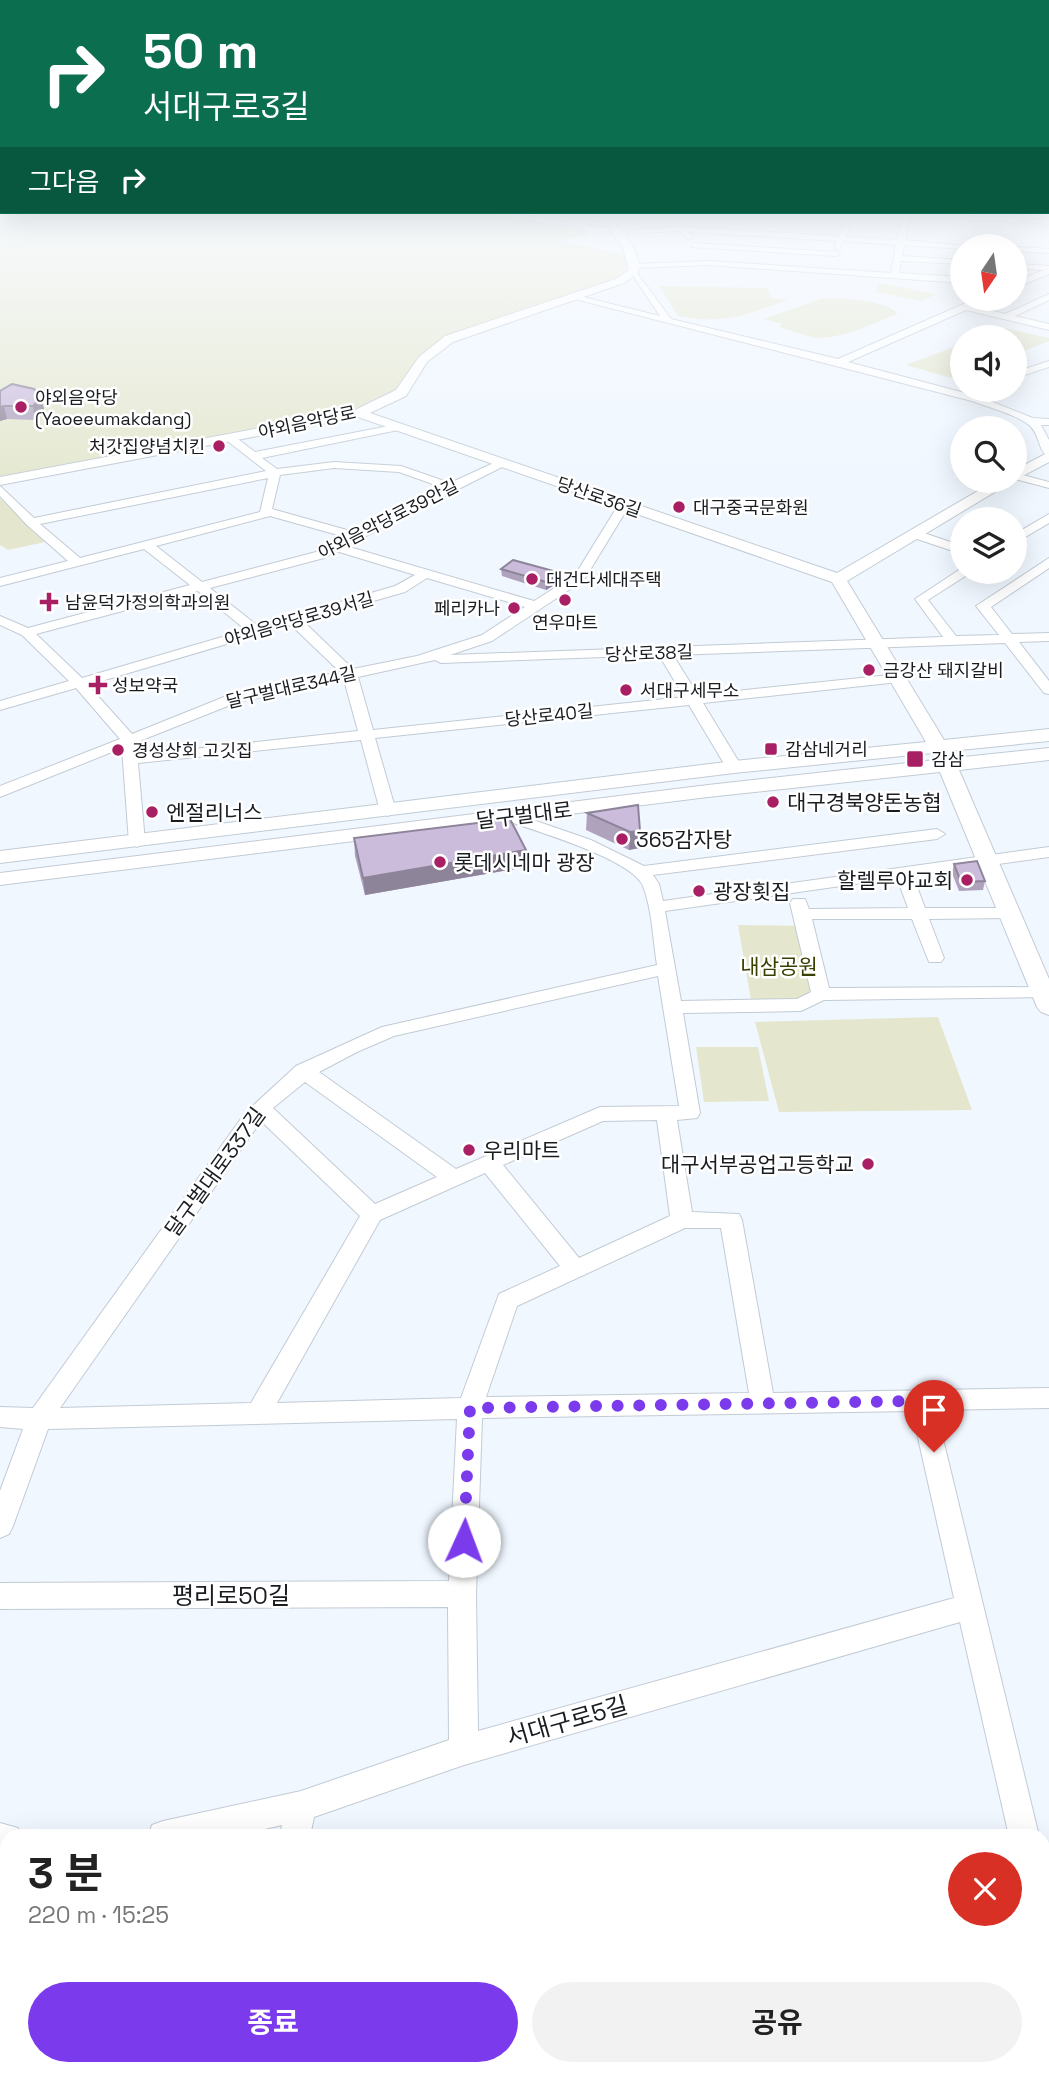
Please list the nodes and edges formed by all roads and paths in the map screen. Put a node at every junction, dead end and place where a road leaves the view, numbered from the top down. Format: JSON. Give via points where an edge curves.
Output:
{"nodes":[{"id":1,"x":549,"y":304,"type":"edge"},
{"id":2,"x":601,"y":304,"type":"edge"},
{"id":3,"x":658,"y":304,"type":"edge"},
{"id":4,"x":1036,"y":304,"type":"edge"},
{"id":5,"x":954,"y":312,"type":"edge"},
{"id":6,"x":986,"y":312,"type":"edge"},
{"id":7,"x":1006,"y":317,"type":"junction"},
{"id":8,"x":667,"y":318,"type":"junction"},
{"id":9,"x":1046,"y":324,"type":"edge"},
{"id":10,"x":840,"y":362,"type":"junction"},
{"id":11,"x":1049,"y":364,"type":"edge"},
{"id":12,"x":1027,"y":371,"type":"edge"},
{"id":13,"x":950,"y":389,"type":"edge"},
{"id":14,"x":990,"y":402,"type":"edge"},
{"id":15,"x":359,"y":413,"type":"junction"},
{"id":16,"x":1031,"y":421,"type":"junction"},
{"id":17,"x":1049,"y":422,"type":"edge"},
{"id":18,"x":400,"y":427,"type":"junction"},
{"id":19,"x":230,"y":438,"type":"junction"},
{"id":20,"x":1049,"y":455,"type":"edge"},
{"id":21,"x":254,"y":456,"type":"junction"},
{"id":22,"x":502,"y":463,"type":"junction"},
{"id":23,"x":1027,"y":469,"type":"edge"},
{"id":24,"x":275,"y":473,"type":"junction"},
{"id":25,"x":1027,"y":479,"type":"edge"},
{"id":26,"x":0,"y":481,"type":"edge"},
{"id":27,"x":1049,"y":485,"type":"edge"},
{"id":28,"x":450,"y":487,"type":"junction"},
{"id":29,"x":0,"y":489,"type":"edge"},
{"id":30,"x":985,"y":493,"type":"edge"},
{"id":31,"x":623,"y":506,"type":"junction"},
{"id":32,"x":266,"y":511,"type":"junction"},
{"id":33,"x":1049,"y":518,"type":"edge"},
{"id":34,"x":31,"y":522,"type":"junction"},
{"id":35,"x":1027,"y":532,"type":"edge"},
{"id":36,"x":915,"y":534,"type":"junction"},
{"id":37,"x":354,"y":536,"type":"junction"},
{"id":38,"x":146,"y":544,"type":"junction"},
{"id":39,"x":950,"y":546,"type":"edge"},
{"id":40,"x":334,"y":547,"type":"junction"},
{"id":41,"x":77,"y":562,"type":"junction"},
{"id":42,"x":1049,"y":562,"type":"edge"},
{"id":43,"x":1027,"y":571,"type":"edge"},
{"id":44,"x":1033,"y":573,"type":"junction"},
{"id":45,"x":425,"y":574,"type":"junction"},
{"id":46,"x":838,"y":579,"type":"junction"},
{"id":47,"x":950,"y":580,"type":"edge"},
{"id":48,"x":0,"y":582,"type":"edge"},
{"id":49,"x":200,"y":587,"type":"junction"},
{"id":50,"x":536,"y":606,"type":"junction"},
{"id":51,"x":0,"y":620,"type":"edge"},
{"id":52,"x":294,"y":620,"type":"junction"},
{"id":53,"x":256,"y":631,"type":"junction"},
{"id":54,"x":27,"y":632,"type":"junction"},
{"id":55,"x":1049,"y":637,"type":"edge"},
{"id":56,"x":1009,"y":639,"type":"junction"},
{"id":57,"x":953,"y":641,"type":"junction"},
{"id":58,"x":878,"y":644,"type":"junction"},
{"id":59,"x":665,"y":653,"type":"junction"},
{"id":60,"x":420,"y":660,"type":"junction"},
{"id":61,"x":350,"y":674,"type":"junction"},
{"id":62,"x":899,"y":678,"type":"junction"},
{"id":63,"x":79,"y":683,"type":"junction"},
{"id":64,"x":1049,"y":690,"type":"edge"},
{"id":65,"x":693,"y":700,"type":"junction"},
{"id":66,"x":0,"y":706,"type":"edge"},
{"id":67,"x":367,"y":735,"type":"junction"},
{"id":68,"x":1049,"y":735,"type":"edge"},
{"id":69,"x":130,"y":740,"type":"junction"},
{"id":70,"x":871,"y":754,"type":"junction"},
{"id":71,"x":1049,"y":754,"type":"edge"},
{"id":72,"x":943,"y":756,"type":"junction"},
{"id":73,"x":141,"y":759,"type":"dead end"},
{"id":74,"x":734,"y":768,"type":"junction"},
{"id":75,"x":843,"y":776,"type":"junction"},
{"id":76,"x":2,"y":787,"type":"edge"},
{"id":77,"x":388,"y":811,"type":"junction"},
{"id":78,"x":510,"y":817,"type":"junction"},
{"id":79,"x":937,"y":834,"type":"dead end"},
{"id":80,"x":137,"y":842,"type":"junction"},
{"id":81,"x":1049,"y":852,"type":"edge"},
{"id":82,"x":0,"y":857,"type":"edge"},
{"id":83,"x":988,"y":859,"type":"junction"},
{"id":84,"x":638,"y":872,"type":"junction"},
{"id":85,"x":903,"y":872,"type":"junction"},
{"id":86,"x":0,"y":879,"type":"edge"},
{"id":87,"x":796,"y":888,"type":"junction"},
{"id":88,"x":656,"y":907,"type":"junction"},
{"id":89,"x":802,"y":914,"type":"junction"},
{"id":90,"x":918,"y":914,"type":"junction"},
{"id":91,"x":1011,"y":914,"type":"junction"},
{"id":92,"x":935,"y":958,"type":"dead end"},
{"id":93,"x":666,"y":969,"type":"junction"},
{"id":94,"x":821,"y":994,"type":"junction"},
{"id":95,"x":1046,"y":1000,"type":"edge"},
{"id":96,"x":672,"y":1007,"type":"junction"},
{"id":97,"x":303,"y":1070,"type":"junction"},
{"id":98,"x":260,"y":1108,"type":"junction"},
{"id":99,"x":666,"y":1113,"type":"junction"},
{"id":100,"x":489,"y":1163,"type":"junction"},
{"id":101,"x":454,"y":1178,"type":"junction"},
{"id":102,"x":372,"y":1214,"type":"junction"},
{"id":103,"x":682,"y":1220,"type":"junction"},
{"id":104,"x":575,"y":1269,"type":"junction"},
{"id":105,"x":1049,"y":1398,"type":"edge"},
{"id":106,"x":922,"y":1401,"type":"junction"},
{"id":107,"x":763,"y":1404,"type":"junction"},
{"id":108,"x":470,"y":1408,"type":"junction"},
{"id":109,"x":257,"y":1415,"type":"junction"},
{"id":110,"x":0,"y":1417,"type":"edge"},
{"id":111,"x":39,"y":1419,"type":"junction"},
{"id":112,"x":0,"y":1527,"type":"edge"},
{"id":113,"x":462,"y":1594,"type":"junction"},
{"id":114,"x":0,"y":1596,"type":"edge"},
{"id":115,"x":970,"y":1606,"type":"junction"},
{"id":116,"x":464,"y":1750,"type":"junction"},
{"id":117,"x":301,"y":1805,"type":"junction"},
{"id":118,"x":194,"y":1829,"type":"edge"},
{"id":119,"x":296,"y":1829,"type":"edge"},
{"id":120,"x":1022,"y":1829,"type":"edge"}],
"edges":[{"from":1,"to":15,"type":"main road","name":"야외음악당로","via":[[449,339],[423,360],[401,393]]},
{"from":2,"to":8,"type":"street"},
{"from":3,"to":8,"type":"street"},
{"from":4,"to":7,"type":"street"},
{"from":5,"to":10,"type":"street"},
{"from":6,"to":7,"type":"street"},
{"from":7,"to":9,"type":"street"},
{"from":8,"to":10,"type":"street"},
{"from":10,"to":13,"type":"street"},
{"from":11,"to":12,"type":"street"},
{"from":14,"to":16,"type":"street"},
{"from":15,"to":18,"type":"main road","name":"당산로36길"},
{"from":15,"to":19,"type":"main road","name":"야외음악당로"},
{"from":16,"to":17,"type":"street"},
{"from":16,"to":20,"type":"street","via":[[1040,430]]},
{"from":18,"to":21,"type":"street"},
{"from":18,"to":22,"type":"main road","name":"당산로36길"},
{"from":19,"to":21,"type":"street"},
{"from":19,"to":26,"type":"main road","name":"야외음악당로"},
{"from":20,"to":23,"type":"main road"},
{"from":21,"to":24,"type":"street"},
{"from":22,"to":28,"type":"street","name":"야외음악당로39안길"},
{"from":22,"to":31,"type":"main road","name":"당산로36길"},
{"from":24,"to":28,"type":"street","via":[[334,465],[374,466],[401,469]]},
{"from":24,"to":32,"type":"street"},
{"from":24,"to":34,"type":"street"},
{"from":25,"to":27,"type":"street"},
{"from":28,"to":37,"type":"street","name":"야외음악당로39안길"},
{"from":29,"to":34,"type":"street"},
{"from":30,"to":36,"type":"main road"},
{"from":31,"to":46,"type":"main road","name":"당산로36길"},
{"from":31,"to":50,"type":"street","name":"달구벌대로344길","via":[[580,577]]},
{"from":32,"to":37,"type":"street"},
{"from":32,"to":38,"type":"street"},
{"from":33,"to":35,"type":"street"},
{"from":34,"to":41,"type":"street"},
{"from":36,"to":39,"type":"street"},
{"from":36,"to":46,"type":"main road"},
{"from":37,"to":40,"type":"street","name":"야외음악당로39안길"},
{"from":38,"to":41,"type":"street"},
{"from":38,"to":49,"type":"street"},
{"from":40,"to":45,"type":"street","name":"야외음악당로39서길"},
{"from":40,"to":49,"type":"street","name":"야외음악당로39안길","via":[[320,555]]},
{"from":41,"to":48,"type":"street"},
{"from":42,"to":44,"type":"street"},
{"from":43,"to":44,"type":"street"},
{"from":44,"to":56,"type":"street","via":[[983,606]]},
{"from":45,"to":50,"type":"street"},
{"from":45,"to":52,"type":"street","name":"야외음악당로39서길","via":[[400,589]]},
{"from":46,"to":58,"type":"main road"},
{"from":47,"to":57,"type":"street","via":[[921,599]]},
{"from":49,"to":53,"type":"street"},
{"from":49,"to":54,"type":"street","name":"야외음악당로39안길"},
{"from":50,"to":60,"type":"street","name":"달구벌대로344길","via":[[487,638]]},
{"from":51,"to":54,"type":"street"},
{"from":52,"to":53,"type":"street","name":"야외음악당로39서길"},
{"from":52,"to":61,"type":"street"},
{"from":53,"to":63,"type":"street","name":"야외음악당로39서길"},
{"from":54,"to":63,"type":"street"},
{"from":55,"to":56,"type":"street","name":"당산로38길"},
{"from":56,"to":57,"type":"street","name":"당산로38길"},
{"from":56,"to":64,"type":"street"},
{"from":57,"to":58,"type":"street","name":"당산로38길"},
{"from":58,"to":59,"type":"street","name":"당산로38길"},
{"from":58,"to":62,"type":"main road"},
{"from":59,"to":60,"type":"street","name":"당산로38길"},
{"from":59,"to":65,"type":"street"},
{"from":60,"to":61,"type":"street","name":"달구벌대로344길"},
{"from":61,"to":67,"type":"street"},
{"from":61,"to":69,"type":"street","name":"달구벌대로344길","via":[[234,698]]},
{"from":62,"to":65,"type":"street","name":"당산로40길"},
{"from":62,"to":72,"type":"main road"},
{"from":63,"to":66,"type":"street","name":"야외음악당로39서길"},
{"from":63,"to":69,"type":"street"},
{"from":65,"to":67,"type":"street","name":"당산로40길"},
{"from":65,"to":74,"type":"street"},
{"from":67,"to":73,"type":"street","name":"당산로40길"},
{"from":67,"to":77,"type":"street"},
{"from":68,"to":72,"type":"main road","name":"달구벌대로"},
{"from":69,"to":76,"type":"street","name":"달구벌대로344길"},
{"from":69,"to":80,"type":"street"},
{"from":70,"to":72,"type":"main road","name":"달구벌대로"},
{"from":70,"to":74,"type":"main road","name":"달구벌대로"},
{"from":70,"to":75,"type":"main road","via":[[875,762],[844,770]]},
{"from":71,"to":72,"type":"main road","name":"달구벌대로"},
{"from":72,"to":75,"type":"main road","name":"달구벌대로"},
{"from":72,"to":83,"type":"main road"},
{"from":74,"to":77,"type":"main road","name":"달구벌대로"},
{"from":75,"to":78,"type":"main road","name":"달구벌대로"},
{"from":77,"to":80,"type":"main road","name":"달구벌대로"},
{"from":78,"to":84,"type":"street","via":[[596,847]]},
{"from":78,"to":86,"type":"main road","name":"달구벌대로"},
{"from":79,"to":84,"type":"street"},
{"from":80,"to":82,"type":"main road","name":"달구벌대로"},
{"from":81,"to":83,"type":"street"},
{"from":83,"to":85,"type":"street"},
{"from":83,"to":91,"type":"main road"},
{"from":84,"to":88,"type":"street","via":[[648,879]]},
{"from":85,"to":87,"type":"street"},
{"from":85,"to":90,"type":"street"},
{"from":87,"to":88,"type":"street"},
{"from":87,"to":89,"type":"street"},
{"from":88,"to":93,"type":"street"},
{"from":89,"to":90,"type":"street"},
{"from":89,"to":94,"type":"street"},
{"from":90,"to":91,"type":"street"},
{"from":90,"to":92,"type":"street"},
{"from":91,"to":95,"type":"main road"},
{"from":93,"to":96,"type":"street"},
{"from":93,"to":97,"type":"street","name":"달구벌대로337길","via":[[389,1031]]},
{"from":94,"to":95,"type":"street"},
{"from":94,"to":96,"type":"street","via":[[801,1005]]},
{"from":96,"to":99,"type":"street","via":[[690,1113]]},
{"from":97,"to":98,"type":"street","name":"달구벌대로337길"},
{"from":97,"to":101,"type":"street"},
{"from":98,"to":102,"type":"street"},
{"from":98,"to":111,"type":"street","name":"달구벌대로337길"},
{"from":99,"to":100,"type":"street","via":[[600,1114]]},
{"from":99,"to":103,"type":"street"},
{"from":100,"to":101,"type":"street"},
{"from":100,"to":104,"type":"street"},
{"from":101,"to":102,"type":"street"},
{"from":102,"to":109,"type":"street"},
{"from":103,"to":104,"type":"street"},
{"from":103,"to":107,"type":"street","via":[[731,1220]]},
{"from":104,"to":108,"type":"street","via":[[508,1300]]},
{"from":105,"to":106,"type":"street"},
{"from":106,"to":107,"type":"street"},
{"from":106,"to":115,"type":"street"},
{"from":107,"to":108,"type":"street"},
{"from":108,"to":109,"type":"street"},
{"from":108,"to":113,"type":"street"},
{"from":109,"to":111,"type":"street"},
{"from":110,"to":111,"type":"street"},
{"from":111,"to":112,"type":"street"},
{"from":113,"to":114,"type":"street","name":"평리로50길"},
{"from":113,"to":116,"type":"street"},
{"from":115,"to":116,"type":"street","name":"서대구로5길"},
{"from":115,"to":120,"type":"street"},
{"from":116,"to":117,"type":"street","name":"서대구로5길"},
{"from":117,"to":118,"type":"street","name":"서대구로5길"},
{"from":117,"to":119,"type":"street"}]}
